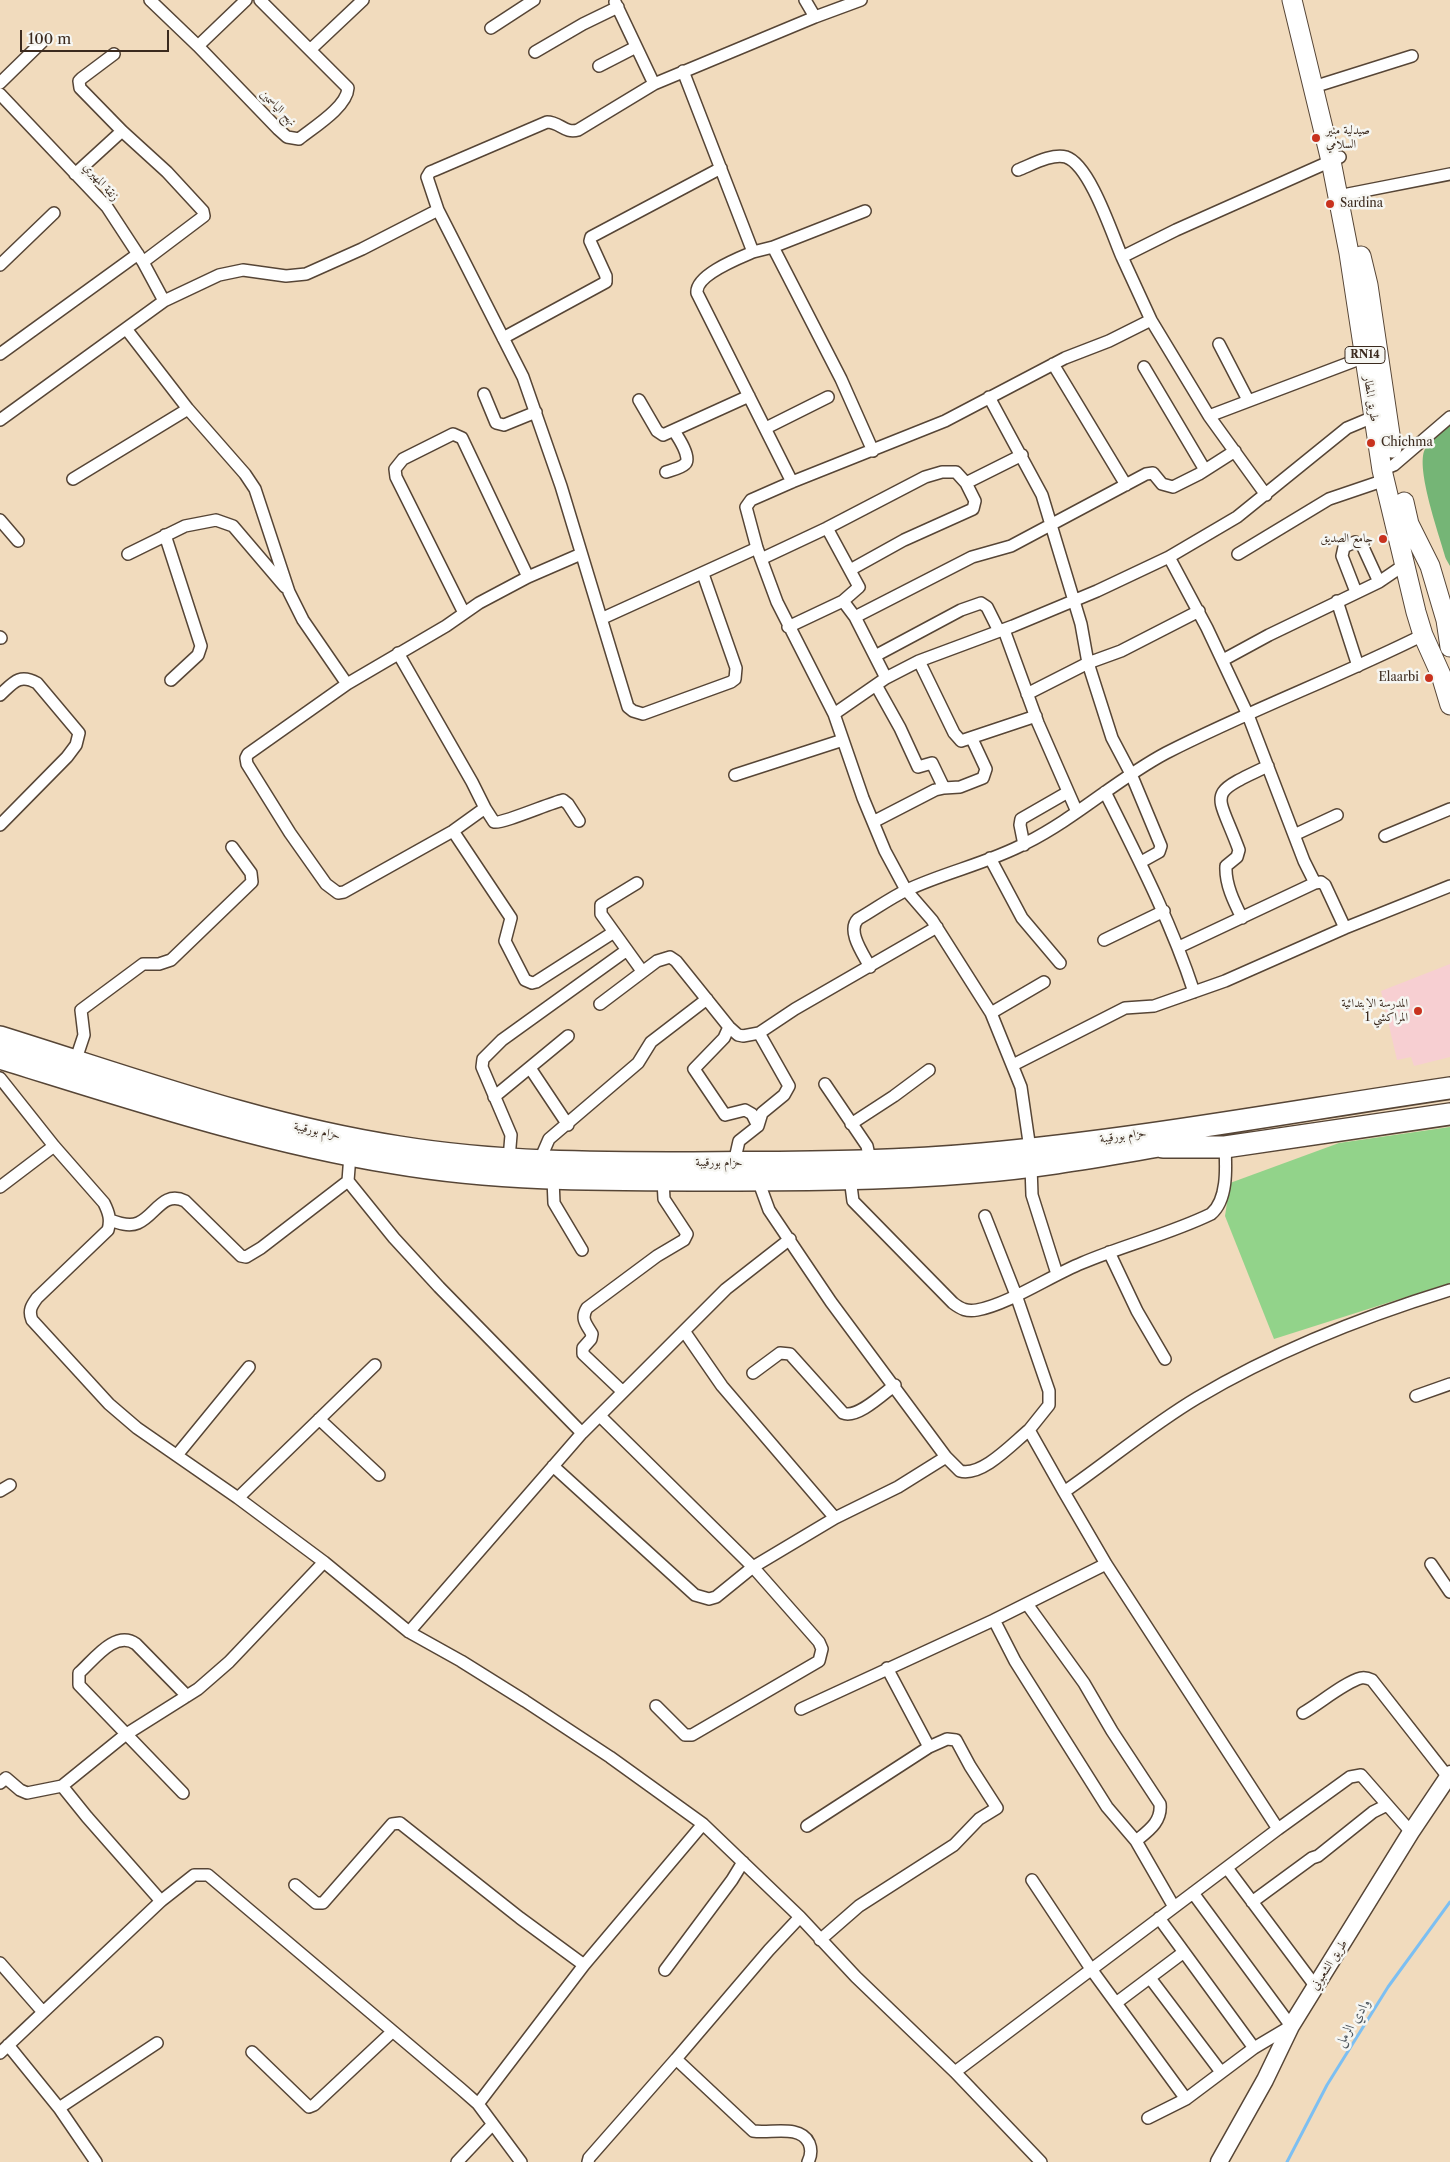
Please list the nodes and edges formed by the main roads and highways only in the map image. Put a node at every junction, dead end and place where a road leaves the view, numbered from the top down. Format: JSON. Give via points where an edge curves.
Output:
{"nodes":[{"id":1,"x":1292,"y":0,"type":"edge"},
{"id":2,"x":1304,"y":0,"type":"edge"},
{"id":3,"x":1335,"y":159,"type":"junction"},
{"id":4,"x":1371,"y":354,"type":"junction"},
{"id":5,"x":1387,"y":472,"type":"junction"},
{"id":6,"x":1425,"y":555,"type":"junction"},
{"id":7,"x":1403,"y":562,"type":"junction"},
{"id":8,"x":1445,"y":598,"type":"edge"},
{"id":9,"x":1426,"y":640,"type":"junction"},
{"id":10,"x":1449,"y":644,"type":"edge"},
{"id":11,"x":1450,"y":705,"type":"edge"},
{"id":12,"x":0,"y":1037,"type":"edge"},
{"id":13,"x":0,"y":1058,"type":"edge"},
{"id":14,"x":1450,"y":1077,"type":"edge"},
{"id":15,"x":1450,"y":1088,"type":"edge"},
{"id":16,"x":1450,"y":1102,"type":"edge"},
{"id":17,"x":1372,"y":1106,"type":"junction"},
{"id":18,"x":1450,"y":1114,"type":"edge"},
{"id":19,"x":1153,"y":1140,"type":"junction"},
{"id":20,"x":1031,"y":1158,"type":"junction"}],
"edges":[{"from":1,"to":3,"type":"main road","name":"طريق المطار","number":"RN14"},
{"from":2,"to":3,"type":"main road","name":"طريق المطار","number":"RN14","via":[[1323,84]]},
{"from":3,"to":4,"type":"main road","name":"طريق المطار","number":"RN14","via":[[1349,253]]},
{"from":3,"to":4,"type":"main road","name":"طريق المطار","number":"RN14","via":[[1348,194],[1368,285]]},
{"from":4,"to":5,"type":"main road","name":"طريق المطار","number":"RN14"},
{"from":5,"to":6,"type":"main road","name":"طريق المطار","number":"RN14"},
{"from":5,"to":7,"type":"main road","name":"طريق المطار","number":"RN14"},
{"from":6,"to":7,"type":"main road","via":[[1411,555]]},
{"from":6,"to":8,"type":"main road","name":"طريق المطار","number":"RN14"},
{"from":7,"to":9,"type":"main road","name":"طريق المطار","number":"RN14"},
{"from":8,"to":10,"type":"main road","name":"طريق المطار","number":"RN14"},
{"from":9,"to":10,"type":"main road","via":[[1438,645]]},
{"from":9,"to":11,"type":"main road","name":"طريق المطار","number":"RN14"},
{"from":12,"to":20,"type":"highway","name":"حزام بورقيبة","via":[[210,1104],[398,1147],[539,1162],[734,1163],[961,1156]]},
{"from":13,"to":20,"type":"highway","name":"حزام بورقيبة","via":[[264,1137],[462,1173],[553,1179],[850,1178],[978,1172]]},
{"from":14,"to":19,"type":"highway","via":[[1230,1111]]},
{"from":15,"to":17,"type":"highway","name":"حزام بورقيبة"},
{"from":16,"to":17,"type":"highway","name":"حزام بورقيبة"},
{"from":17,"to":19,"type":"highway","name":"حزام بورقيبة"},
{"from":18,"to":19,"type":"highway","via":[[1225,1147]]},
{"from":19,"to":20,"type":"highway","name":"حزام بورقيبة"}]}
